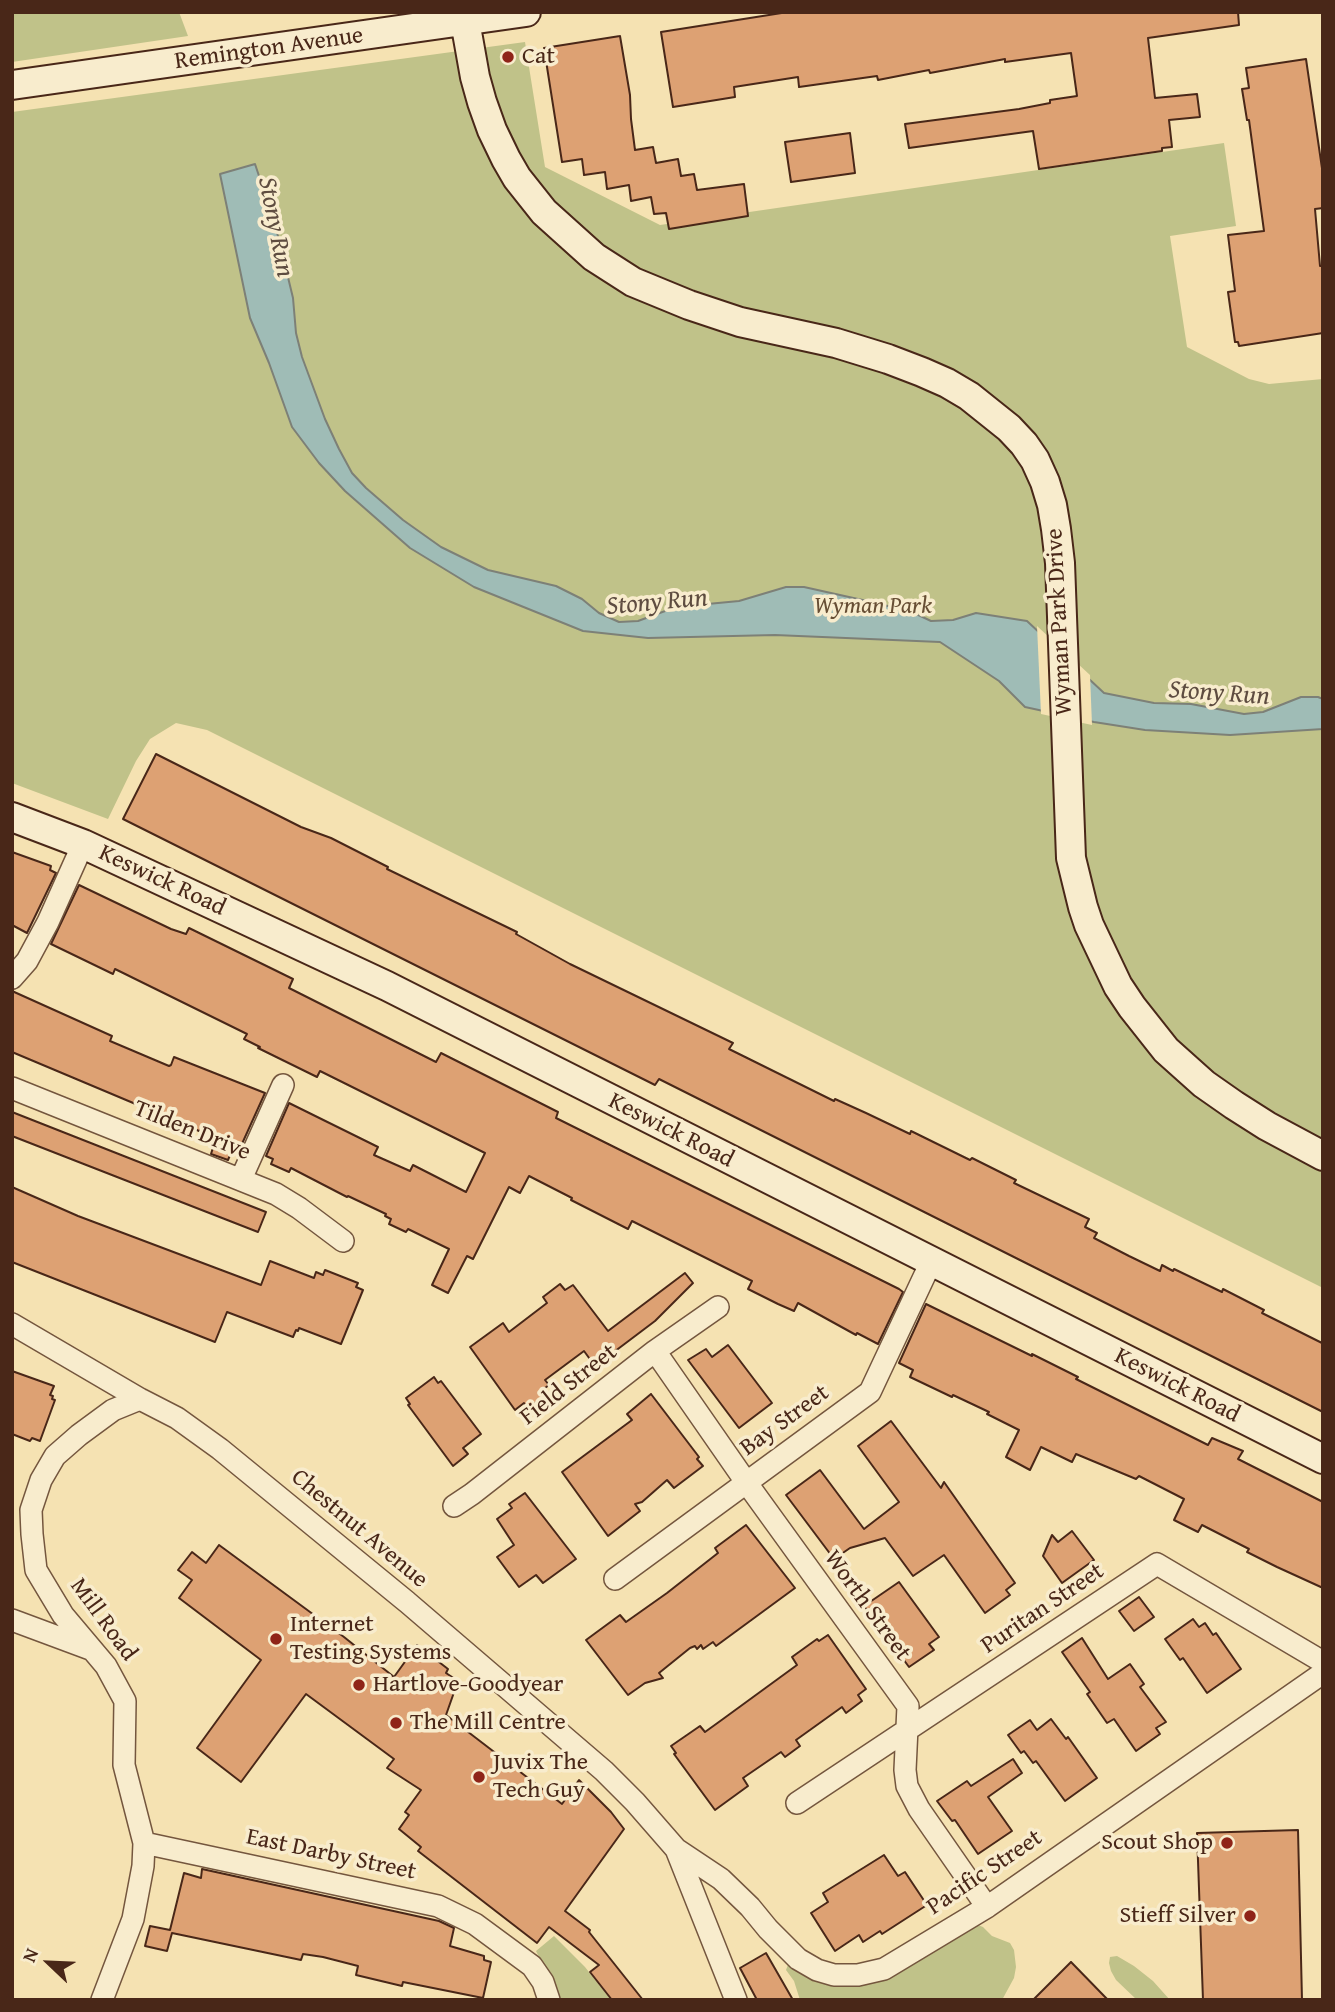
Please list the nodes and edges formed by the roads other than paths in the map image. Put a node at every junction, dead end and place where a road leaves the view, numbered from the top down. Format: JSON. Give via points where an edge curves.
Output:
{"nodes":[{"id":1,"x":526,"y":12,"type":"edge"},
{"id":2,"x":465,"y":22,"type":"junction"},
{"id":3,"x":24,"y":83,"type":"edge"},
{"id":4,"x":12,"y":817,"type":"edge"},
{"id":5,"x":83,"y":844,"type":"junction"},
{"id":6,"x":12,"y":978,"type":"edge"},
{"id":7,"x":283,"y":1085,"type":"dead end"},
{"id":8,"x":12,"y":1088,"type":"edge"},
{"id":9,"x":1323,"y":1156,"type":"edge"},
{"id":10,"x":241,"y":1179,"type":"junction"},
{"id":11,"x":343,"y":1241,"type":"dead end"},
{"id":12,"x":932,"y":1262,"type":"junction"},
{"id":13,"x":718,"y":1307,"type":"dead end"},
{"id":14,"x":12,"y":1324,"type":"edge"},
{"id":15,"x":655,"y":1351,"type":"junction"},
{"id":16,"x":139,"y":1399,"type":"junction"},
{"id":17,"x":1323,"y":1459,"type":"edge"},
{"id":18,"x":746,"y":1482,"type":"junction"},
{"id":19,"x":454,"y":1506,"type":"dead end"},
{"id":20,"x":615,"y":1579,"type":"dead end"},
{"id":21,"x":12,"y":1620,"type":"edge"},
{"id":22,"x":95,"y":1651,"type":"junction"},
{"id":23,"x":1323,"y":1662,"type":"edge"},
{"id":24,"x":1323,"y":1673,"type":"edge"},
{"id":25,"x":908,"y":1730,"type":"junction"},
{"id":26,"x":797,"y":1803,"type":"dead end"},
{"id":27,"x":145,"y":1843,"type":"junction"},
{"id":28,"x":676,"y":1849,"type":"junction"},
{"id":29,"x":987,"y":1907,"type":"junction"},
{"id":30,"x":102,"y":2000,"type":"edge"},
{"id":31,"x":549,"y":2000,"type":"edge"},
{"id":32,"x":736,"y":2000,"type":"edge"}],
"edges":[{"from":1,"to":2,"type":"street","name":"Remington Avenue"},
{"from":2,"to":3,"type":"street","name":"Remington Avenue"},
{"from":2,"to":9,"type":"street","name":"Wyman Park Drive","via":[[475,77],[492,130],[517,178],[559,227],[594,257],[667,297],[740,322],[836,343],[947,383],[1024,443],[1052,505],[1060,563],[1071,858],[1089,925],[1118,986],[1166,1050],[1204,1084]]},
{"from":4,"to":5,"type":"street","name":"Keswick Road"},
{"from":5,"to":6,"type":"street","via":[[48,922]]},
{"from":5,"to":12,"type":"street","name":"Keswick Road","via":[[387,986]]},
{"from":7,"to":10,"type":"street"},
{"from":8,"to":10,"type":"street","name":"Tilden Drive"},
{"from":10,"to":11,"type":"street","name":"Tilden Drive","via":[[288,1201]]},
{"from":12,"to":17,"type":"street","name":"Keswick Road"},
{"from":12,"to":18,"type":"street","name":"Bay Street","via":[[870,1392]]},
{"from":13,"to":15,"type":"street","name":"Field Street"},
{"from":14,"to":16,"type":"street","name":"Chestnut Avenue"},
{"from":15,"to":18,"type":"street","name":"Worth Street"},
{"from":15,"to":19,"type":"street","name":"Field Street"},
{"from":16,"to":22,"type":"street","name":"Mill Road","via":[[113,1410],[55,1456],[31,1510],[36,1570],[63,1615]]},
{"from":16,"to":28,"type":"street","name":"Chestnut Avenue","via":[[177,1418],[220,1449],[407,1602],[604,1771]]},
{"from":18,"to":20,"type":"street","name":"Bay Street"},
{"from":18,"to":25,"type":"street","name":"Worth Street","via":[[908,1706]]},
{"from":21,"to":22,"type":"street"},
{"from":22,"to":27,"type":"street","name":"Mill Road","via":[[125,1701],[124,1765]]},
{"from":23,"to":25,"type":"street","name":"Puritan Street","via":[[1157,1564]]},
{"from":24,"to":29,"type":"street","name":"Pacific Street"},
{"from":25,"to":26,"type":"street","name":"Puritan Street"},
{"from":25,"to":29,"type":"street","name":"Worth Street","via":[[907,1786]]},
{"from":27,"to":30,"type":"street","name":"Mill Road","via":[[132,1920]]},
{"from":27,"to":31,"type":"street","name":"East Darby Street","via":[[430,1903],[457,1913],[532,1966]]},
{"from":28,"to":29,"type":"street","name":"Pacific Street","via":[[721,1879],[798,1959],[834,1975],[884,1969]]},
{"from":28,"to":32,"type":"street","name":"Chestnut Avenue"}]}
